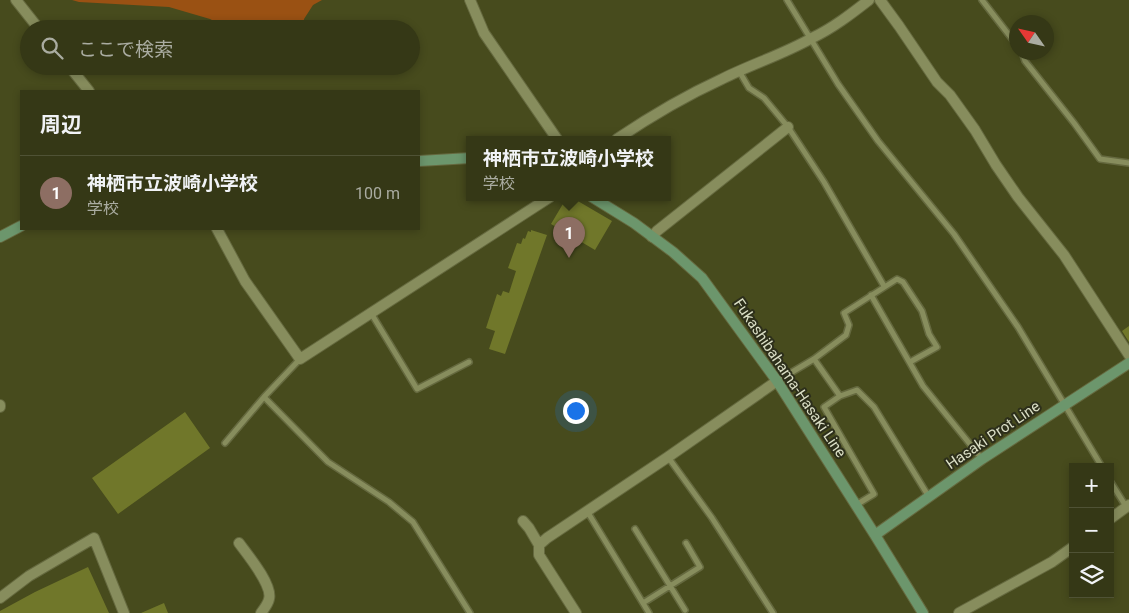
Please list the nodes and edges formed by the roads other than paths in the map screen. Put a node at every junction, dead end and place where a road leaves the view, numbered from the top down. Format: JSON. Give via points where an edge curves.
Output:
{"nodes":[{"id":1,"x":16,"y":0,"type":"edge"},
{"id":2,"x":470,"y":0,"type":"edge"},
{"id":3,"x":787,"y":0,"type":"edge"},
{"id":4,"x":869,"y":0,"type":"edge"},
{"id":5,"x":880,"y":0,"type":"edge"},
{"id":6,"x":982,"y":0,"type":"edge"},
{"id":7,"x":32,"y":20,"type":"edge"},
{"id":8,"x":1009,"y":35,"type":"edge"},
{"id":9,"x":812,"y":39,"type":"junction"},
{"id":10,"x":1026,"y":60,"type":"edge"},
{"id":11,"x":739,"y":71,"type":"junction"},
{"id":12,"x":76,"y":75,"type":"edge"},
{"id":13,"x":88,"y":90,"type":"edge"},
{"id":14,"x":788,"y":127,"type":"junction"},
{"id":15,"x":555,"y":136,"type":"edge"},
{"id":16,"x":622,"y":136,"type":"edge"},
{"id":17,"x":466,"y":158,"type":"edge"},
{"id":18,"x":420,"y":161,"type":"edge"},
{"id":19,"x":1129,"y":163,"type":"edge"},
{"id":20,"x":544,"y":201,"type":"edge"},
{"id":21,"x":598,"y":201,"type":"edge"},
{"id":22,"x":20,"y":227,"type":"edge"},
{"id":23,"x":218,"y":230,"type":"edge"},
{"id":24,"x":0,"y":237,"type":"edge"},
{"id":25,"x":652,"y":237,"type":"junction"},
{"id":26,"x":884,"y":286,"type":"junction"},
{"id":27,"x":871,"y":295,"type":"junction"},
{"id":28,"x":370,"y":312,"type":"junction"},
{"id":29,"x":1129,"y":355,"type":"edge"},
{"id":30,"x":814,"y":358,"type":"junction"},
{"id":31,"x":300,"y":359,"type":"junction"},
{"id":32,"x":469,"y":362,"type":"dead end"},
{"id":33,"x":910,"y":362,"type":"junction"},
{"id":34,"x":1129,"y":363,"type":"edge"},
{"id":35,"x":777,"y":380,"type":"junction"},
{"id":36,"x":840,"y":396,"type":"junction"},
{"id":37,"x":264,"y":397,"type":"junction"},
{"id":38,"x":1064,"y":406,"type":"junction"},
{"id":39,"x":225,"y":443,"type":"dead end"},
{"id":40,"x":668,"y":457,"type":"junction"},
{"id":41,"x":982,"y":459,"type":"junction"},
{"id":42,"x":1100,"y":463,"type":"edge"},
{"id":43,"x":1114,"y":486,"type":"edge"},
{"id":44,"x":929,"y":498,"type":"junction"},
{"id":45,"x":856,"y":504,"type":"junction"},
{"id":46,"x":1128,"y":508,"type":"edge"},
{"id":47,"x":586,"y":511,"type":"junction"},
{"id":48,"x":1114,"y":517,"type":"edge"},
{"id":49,"x":523,"y":521,"type":"dead end"},
{"id":50,"x":635,"y":529,"type":"dead end"},
{"id":51,"x":875,"y":535,"type":"junction"},
{"id":52,"x":239,"y":543,"type":"dead end"},
{"id":53,"x":686,"y":543,"type":"dead end"},
{"id":54,"x":539,"y":545,"type":"junction"},
{"id":55,"x":1069,"y":549,"type":"edge"},
{"id":56,"x":670,"y":586,"type":"junction"},
{"id":57,"x":0,"y":598,"type":"edge"},
{"id":58,"x":643,"y":603,"type":"junction"},
{"id":59,"x":685,"y":610,"type":"dead end"},
{"id":60,"x":124,"y":613,"type":"edge"},
{"id":61,"x":261,"y":613,"type":"edge"},
{"id":62,"x":470,"y":613,"type":"edge"},
{"id":63,"x":576,"y":613,"type":"edge"},
{"id":64,"x":649,"y":613,"type":"edge"},
{"id":65,"x":773,"y":613,"type":"edge"},
{"id":66,"x":923,"y":613,"type":"edge"},
{"id":67,"x":959,"y":613,"type":"edge"}],
"edges":[{"from":1,"to":7,"type":"street"},
{"from":2,"to":15,"type":"street","via":[[484,33]]},
{"from":3,"to":9,"type":"lane"},
{"from":4,"to":9,"type":"street"},
{"from":5,"to":29,"type":"street","via":[[975,130],[1018,197],[1064,255]]},
{"from":6,"to":8,"type":"lane"},
{"from":9,"to":11,"type":"street"},
{"from":9,"to":38,"type":"lane","via":[[838,84],[878,141],[954,234],[1018,327]]},
{"from":10,"to":19,"type":"lane","via":[[1100,159]]},
{"from":11,"to":14,"type":"lane","via":[[749,88],[764,98]]},
{"from":11,"to":16,"type":"street","via":[[686,97]]},
{"from":12,"to":13,"type":"street"},
{"from":14,"to":25,"type":"street"},
{"from":14,"to":26,"type":"lane"},
{"from":17,"to":18,"type":"main road"},
{"from":20,"to":28,"type":"street"},
{"from":21,"to":25,"type":"main road","name":"Fukashibahama-Hasaki Line"},
{"from":22,"to":24,"type":"main road"},
{"from":23,"to":31,"type":"street","via":[[245,281]]},
{"from":25,"to":35,"type":"main road","name":"Fukashibahama-Hasaki Line","via":[[702,278]]},
{"from":26,"to":27,"type":"lane"},
{"from":26,"to":33,"type":"lane","via":[[897,279],[903,282],[922,311],[937,347]]},
{"from":27,"to":30,"type":"lane","via":[[844,313],[849,325],[846,335]]},
{"from":27,"to":33,"type":"lane"},
{"from":28,"to":31,"type":"street"},
{"from":28,"to":32,"type":"lane","via":[[417,389]]},
{"from":30,"to":35,"type":"lane"},
{"from":30,"to":36,"type":"lane"},
{"from":31,"to":37,"type":"lane"},
{"from":33,"to":41,"type":"lane","via":[[923,386]]},
{"from":34,"to":38,"type":"main road","name":"Hasaki Prot Line"},
{"from":35,"to":40,"type":"street"},
{"from":35,"to":45,"type":"main road","name":"Fukashibahama-Hasaki Line"},
{"from":36,"to":44,"type":"lane","via":[[857,390],[874,407]]},
{"from":36,"to":45,"type":"lane","via":[[824,407],[874,494]]},
{"from":37,"to":39,"type":"lane"},
{"from":37,"to":62,"type":"lane","via":[[328,462],[413,522]]},
{"from":38,"to":41,"type":"main road","name":"Hasaki Prot Line"},
{"from":38,"to":42,"type":"lane"},
{"from":40,"to":47,"type":"street"},
{"from":40,"to":65,"type":"lane"},
{"from":41,"to":44,"type":"main road","name":"Hasaki Prot Line"},
{"from":43,"to":46,"type":"lane"},
{"from":44,"to":51,"type":"main road","name":"Hasaki Prot Line"},
{"from":45,"to":51,"type":"main road","name":"Fukashibahama-Hasaki Line"},
{"from":46,"to":48,"type":"street"},
{"from":47,"to":54,"type":"street"},
{"from":47,"to":58,"type":"lane"},
{"from":49,"to":54,"type":"street"},
{"from":50,"to":56,"type":"lane"},
{"from":51,"to":66,"type":"main road","name":"Fukashibahama-Hasaki Line"},
{"from":52,"to":61,"type":"street","via":[[268,587],[269,600]]},
{"from":53,"to":56,"type":"lane","via":[[700,567]]},
{"from":54,"to":63,"type":"street","via":[[539,555]]},
{"from":55,"to":67,"type":"street","via":[[1052,562]]},
{"from":56,"to":58,"type":"lane"},
{"from":56,"to":59,"type":"lane"},
{"from":57,"to":60,"type":"street","via":[[28,576],[94,538]]},
{"from":58,"to":64,"type":"lane"}]}
